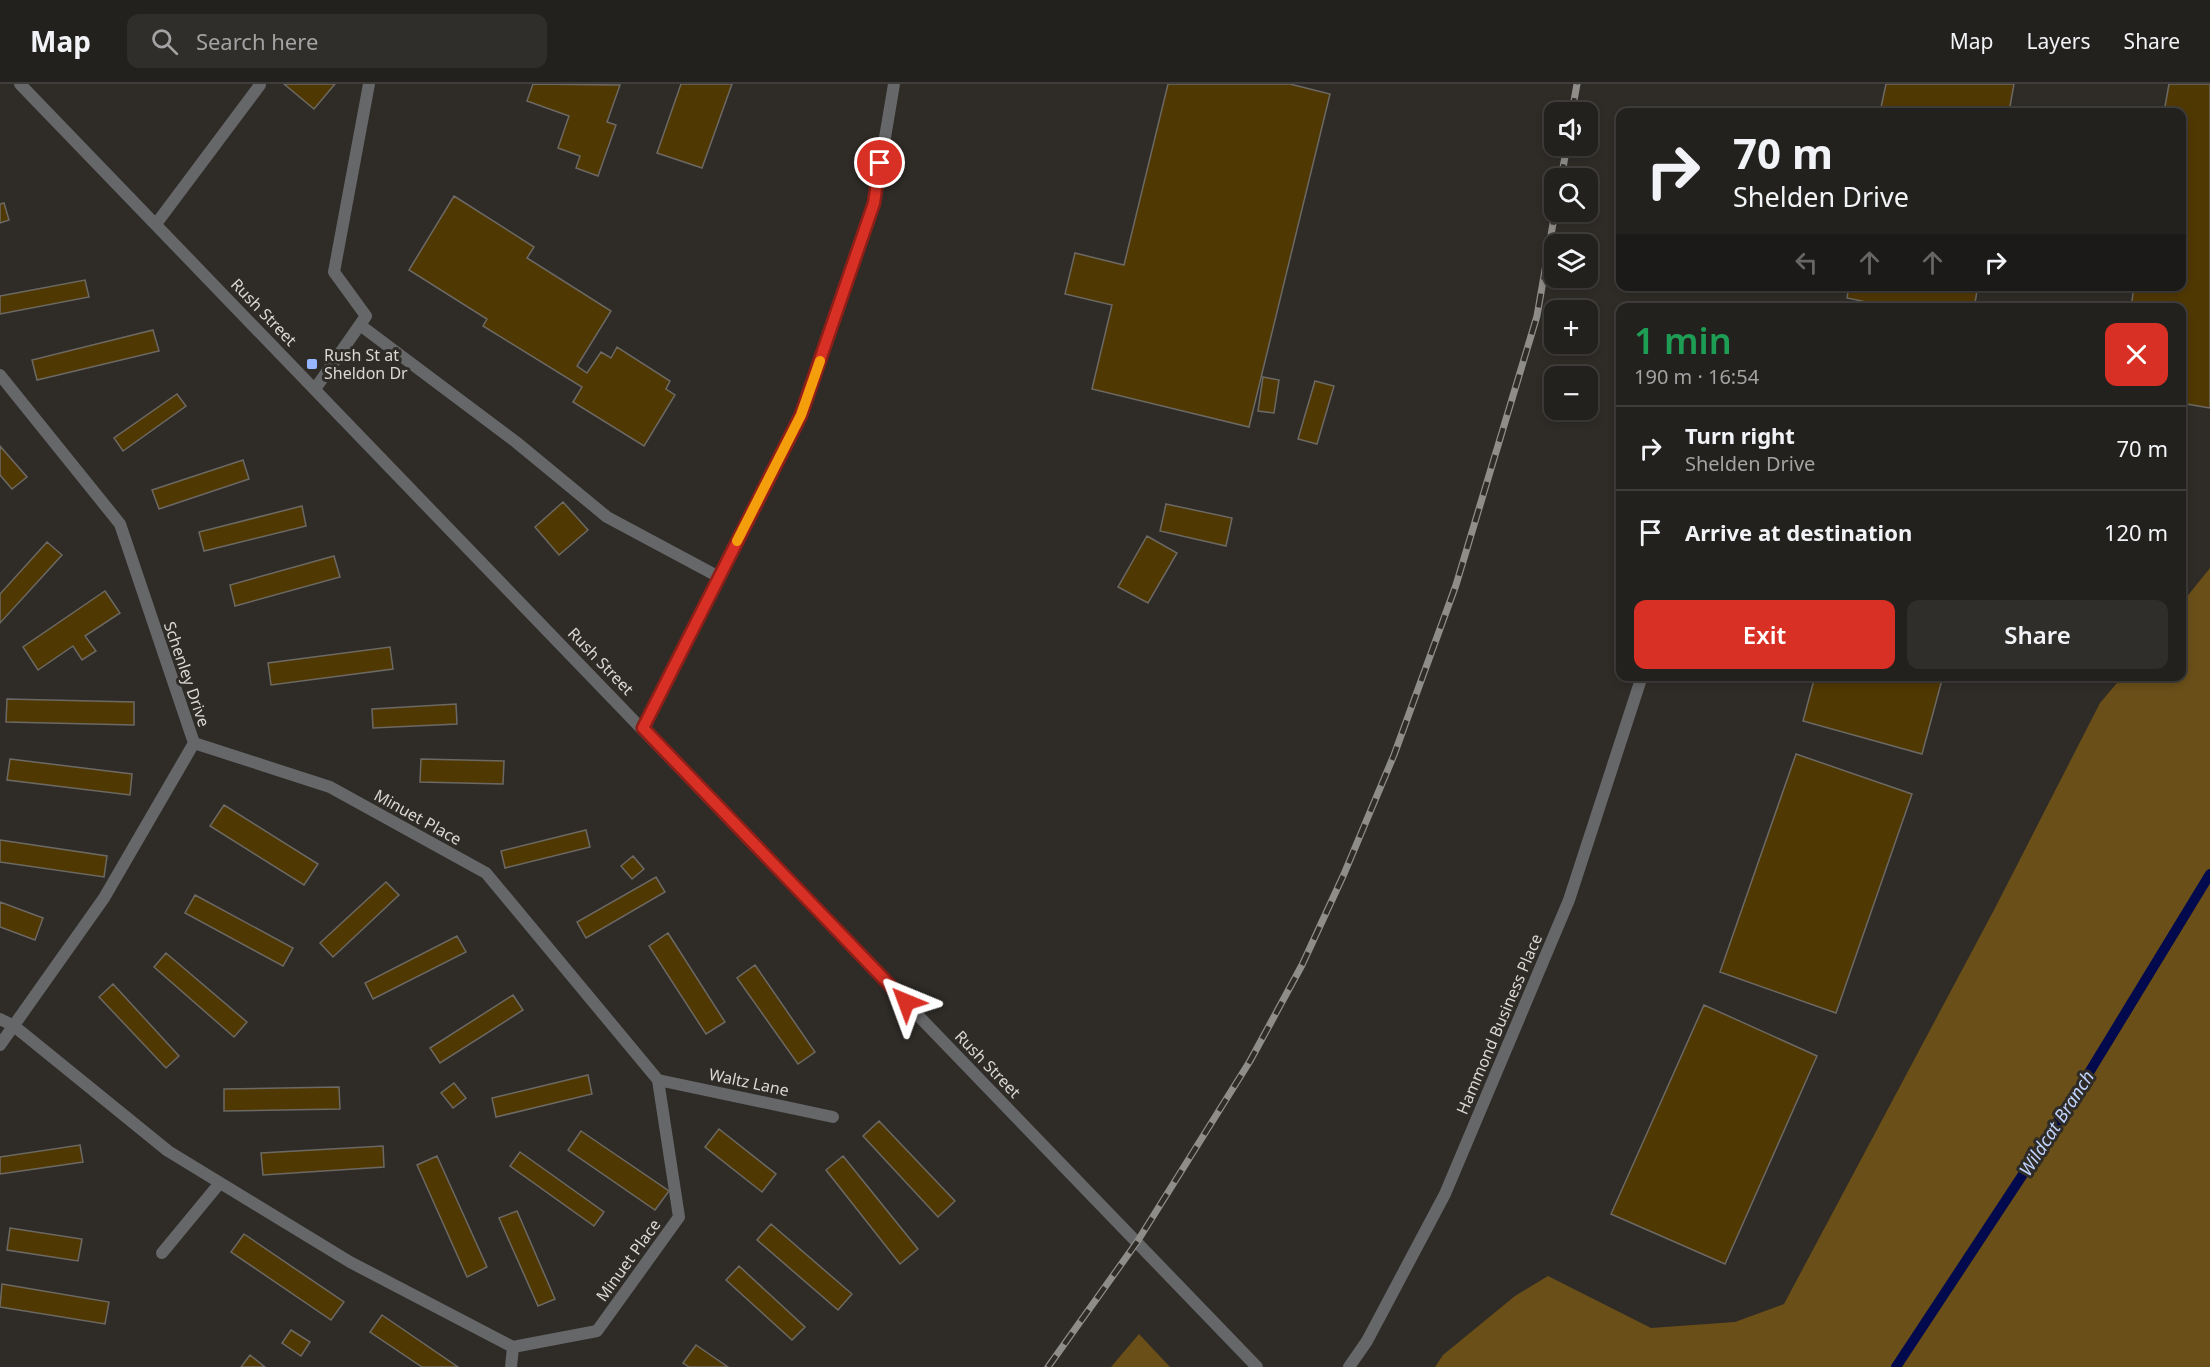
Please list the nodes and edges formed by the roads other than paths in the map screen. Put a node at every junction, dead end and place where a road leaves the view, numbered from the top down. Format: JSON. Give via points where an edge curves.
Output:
{"nodes":[{"id":1,"x":20,"y":84,"type":"edge"},
{"id":2,"x":369,"y":84,"type":"edge"},
{"id":3,"x":894,"y":84,"type":"edge"},
{"id":4,"x":260,"y":85,"type":"edge"},
{"id":5,"x":156,"y":224,"type":"junction"},
{"id":6,"x":360,"y":325,"type":"junction"},
{"id":7,"x":0,"y":375,"type":"edge"},
{"id":8,"x":315,"y":389,"type":"junction"},
{"id":9,"x":719,"y":577,"type":"junction"},
{"id":10,"x":1640,"y":681,"type":"edge"},
{"id":11,"x":643,"y":728,"type":"junction"},
{"id":12,"x":194,"y":743,"type":"junction"},
{"id":13,"x":0,"y":1019,"type":"edge"},
{"id":14,"x":14,"y":1026,"type":"junction"},
{"id":15,"x":0,"y":1045,"type":"edge"},
{"id":16,"x":658,"y":1080,"type":"junction"},
{"id":17,"x":832,"y":1117,"type":"dead end"},
{"id":18,"x":219,"y":1184,"type":"junction"},
{"id":19,"x":162,"y":1253,"type":"dead end"},
{"id":20,"x":513,"y":1347,"type":"junction"},
{"id":21,"x":511,"y":1367,"type":"edge"},
{"id":22,"x":1257,"y":1367,"type":"edge"},
{"id":23,"x":1348,"y":1367,"type":"edge"}],
"edges":[{"from":1,"to":5,"type":"street","name":"Rush Street"},
{"from":2,"to":6,"type":"street","via":[[334,272],[366,316]]},
{"from":3,"to":9,"type":"street","via":[[874,203],[801,415]]},
{"from":4,"to":5,"type":"street"},
{"from":5,"to":8,"type":"street","name":"Rush Street"},
{"from":6,"to":8,"type":"street"},
{"from":6,"to":9,"type":"street","via":[[516,442],[607,517]]},
{"from":7,"to":12,"type":"street","name":"Schenley Drive","via":[[120,524]]},
{"from":8,"to":11,"type":"street","name":"Rush Street"},
{"from":9,"to":11,"type":"street"},
{"from":10,"to":23,"type":"street","name":"Hammond Business Place","via":[[1569,900],[1445,1194],[1367,1341]]},
{"from":11,"to":22,"type":"street","name":"Rush Street"},
{"from":12,"to":14,"type":"street","name":"Schenley Drive","via":[[104,898]]},
{"from":12,"to":16,"type":"street","name":"Minuet Place","via":[[330,787],[486,873]]},
{"from":13,"to":14,"type":"street"},
{"from":14,"to":15,"type":"street","name":"Schenley Drive"},
{"from":14,"to":18,"type":"street","via":[[168,1151]]},
{"from":16,"to":17,"type":"street","name":"Waltz Lane"},
{"from":16,"to":20,"type":"street","name":"Minuet Place","via":[[679,1217],[597,1331]]},
{"from":18,"to":19,"type":"street"},
{"from":18,"to":20,"type":"street","via":[[350,1262]]},
{"from":20,"to":21,"type":"street"}]}
